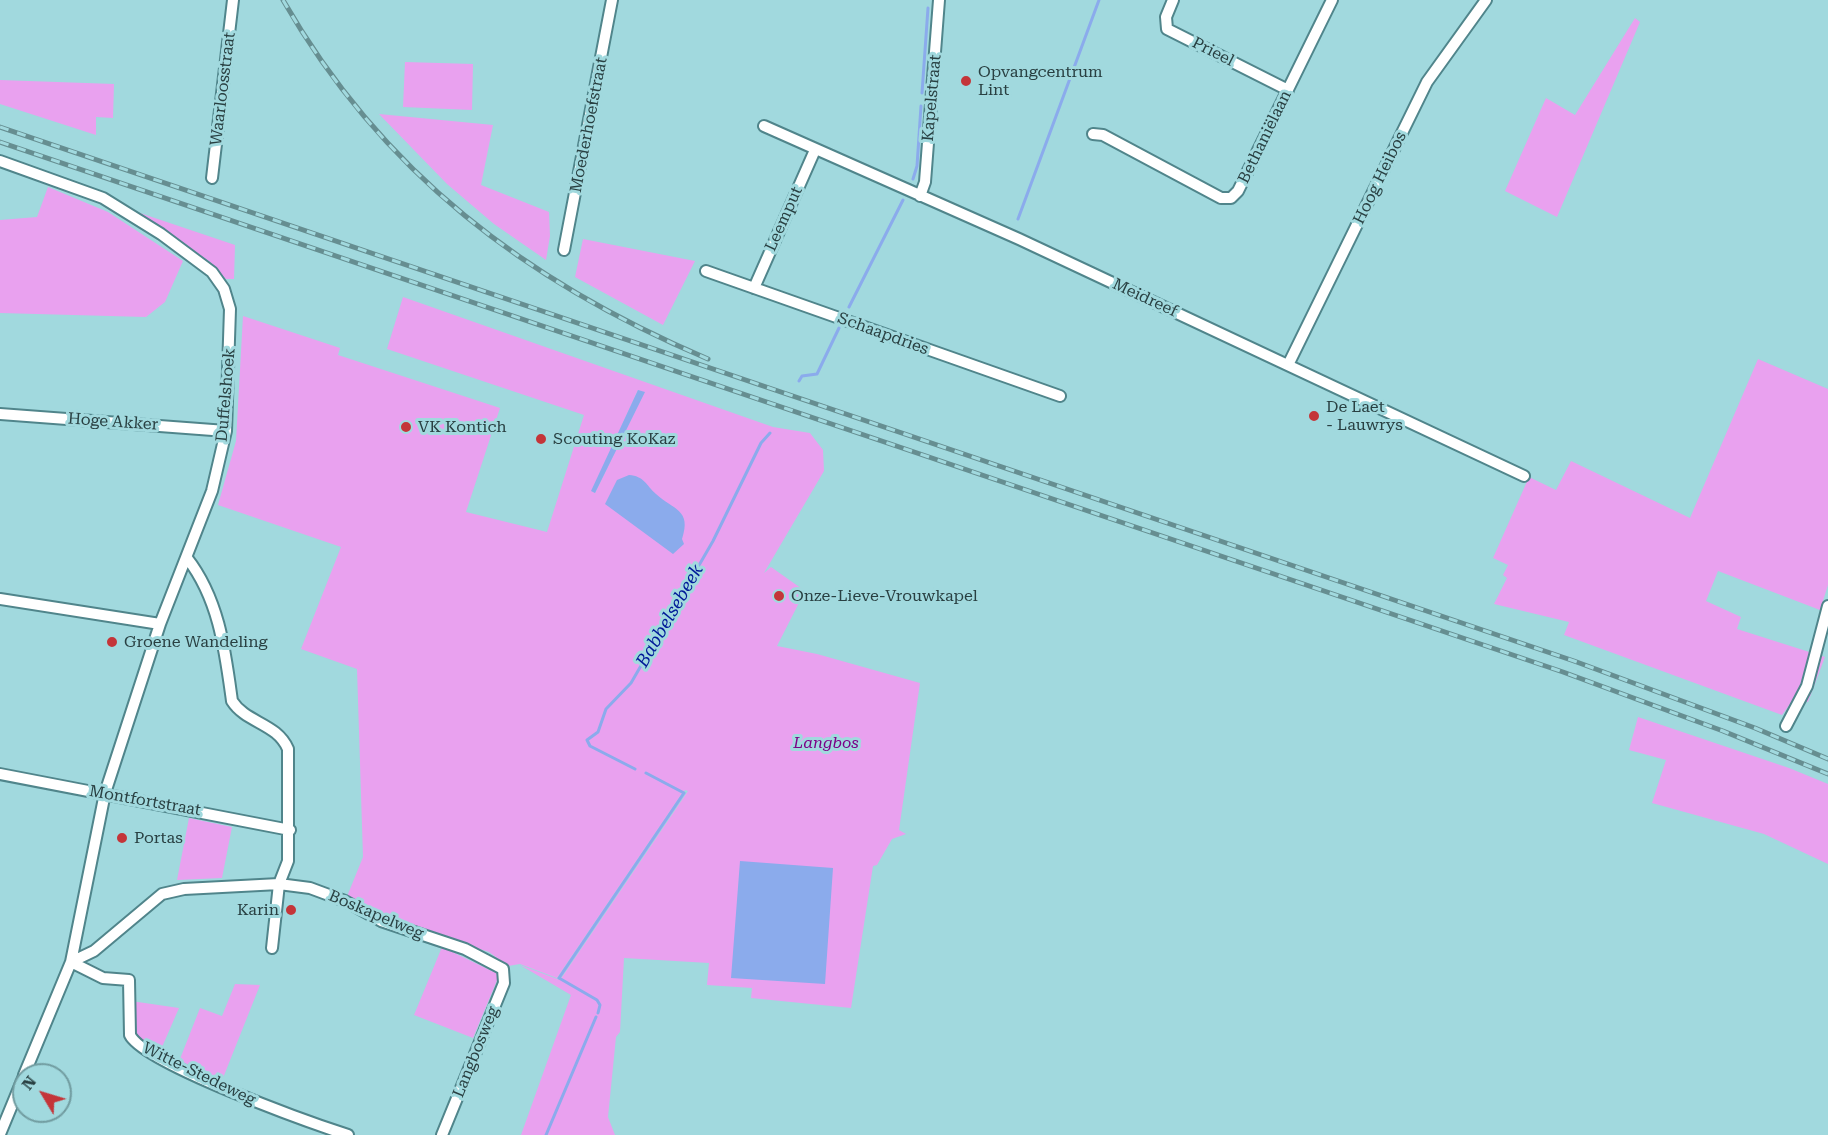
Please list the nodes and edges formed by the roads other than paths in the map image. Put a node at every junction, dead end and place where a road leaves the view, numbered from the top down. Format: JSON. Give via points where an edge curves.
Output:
{"nodes":[{"id":1,"x":233,"y":0,"type":"edge"},
{"id":2,"x":612,"y":0,"type":"edge"},
{"id":3,"x":939,"y":0,"type":"edge"},
{"id":4,"x":1173,"y":0,"type":"edge"},
{"id":5,"x":1332,"y":0,"type":"edge"},
{"id":6,"x":1486,"y":0,"type":"edge"},
{"id":7,"x":1288,"y":90,"type":"junction"},
{"id":8,"x":764,"y":126,"type":"dead end"},
{"id":9,"x":1093,"y":134,"type":"dead end"},
{"id":10,"x":815,"y":150,"type":"junction"},
{"id":11,"x":0,"y":161,"type":"edge"},
{"id":12,"x":212,"y":178,"type":"dead end"},
{"id":13,"x":920,"y":196,"type":"junction"},
{"id":14,"x":564,"y":250,"type":"dead end"},
{"id":15,"x":706,"y":271,"type":"dead end"},
{"id":16,"x":754,"y":288,"type":"junction"},
{"id":17,"x":1288,"y":364,"type":"junction"},
{"id":18,"x":1060,"y":396,"type":"dead end"},
{"id":19,"x":0,"y":414,"type":"edge"},
{"id":20,"x":226,"y":431,"type":"junction"},
{"id":21,"x":1524,"y":476,"type":"dead end"},
{"id":22,"x":187,"y":558,"type":"junction"},
{"id":23,"x":0,"y":599,"type":"edge"},
{"id":24,"x":1828,"y":606,"type":"edge"},
{"id":25,"x":160,"y":624,"type":"junction"},
{"id":26,"x":1786,"y":726,"type":"dead end"},
{"id":27,"x":0,"y":774,"type":"edge"},
{"id":28,"x":105,"y":793,"type":"junction"},
{"id":29,"x":290,"y":830,"type":"junction"},
{"id":30,"x":279,"y":884,"type":"junction"},
{"id":31,"x":272,"y":948,"type":"dead end"},
{"id":32,"x":70,"y":962,"type":"junction"},
{"id":33,"x":503,"y":969,"type":"joint"},
{"id":34,"x":29,"y":1063,"type":"edge"},
{"id":35,"x":12,"y":1104,"type":"edge"},
{"id":36,"x":0,"y":1134,"type":"edge"},
{"id":37,"x":348,"y":1135,"type":"edge"},
{"id":38,"x":442,"y":1135,"type":"edge"}],
"edges":[{"from":1,"to":12,"type":"street","name":"Waarloosstraat"},
{"from":2,"to":14,"type":"street","name":"Moederhoefstraat"},
{"from":3,"to":13,"type":"street","name":"Kapelstraat","via":[[925,182]]},
{"from":4,"to":7,"type":"street","name":"Prieel","via":[[1166,17],[1167,29]]},
{"from":5,"to":7,"type":"street","name":"Bethaniëlaan"},
{"from":6,"to":17,"type":"street","name":"Hoog Heibos","via":[[1427,82]]},
{"from":7,"to":9,"type":"street","name":"Bethaniëlaan","via":[[1231,198],[1221,198],[1103,135]]},
{"from":8,"to":10,"type":"street","name":"Meidreef"},
{"from":10,"to":13,"type":"street","name":"Meidreef"},
{"from":10,"to":16,"type":"street","name":"Leemput"},
{"from":11,"to":20,"type":"street","name":"Duffelshoek","via":[[103,198],[161,234],[204,265],[221,283],[230,309]]},
{"from":13,"to":17,"type":"street","name":"Meidreef"},
{"from":15,"to":16,"type":"street","name":"Schaapdries"},
{"from":16,"to":18,"type":"street","name":"Schaapdries"},
{"from":17,"to":21,"type":"street","name":"Meidreef"},
{"from":19,"to":20,"type":"street","name":"Hoge Akker"},
{"from":20,"to":22,"type":"street","name":"Duffelshoek","via":[[212,491]]},
{"from":22,"to":25,"type":"street"},
{"from":22,"to":29,"type":"street","via":[[201,576],[222,630],[232,700],[238,710],[284,738],[288,749]]},
{"from":23,"to":25,"type":"street"},
{"from":24,"to":26,"type":"street","via":[[1807,686]]},
{"from":25,"to":28,"type":"street"},
{"from":27,"to":28,"type":"street","name":"Montfortstraat"},
{"from":28,"to":29,"type":"street","name":"Montfortstraat"},
{"from":28,"to":32,"type":"street"},
{"from":29,"to":30,"type":"street","via":[[288,861]]},
{"from":30,"to":31,"type":"street"},
{"from":30,"to":32,"type":"street","via":[[184,889],[162,894],[94,951]]},
{"from":30,"to":33,"type":"street","name":"Boskapelweg","via":[[310,888],[345,901],[381,921],[465,949]]},
{"from":32,"to":34,"type":"street"},
{"from":32,"to":37,"type":"street","name":"Witte-Stedeweg","via":[[103,978],[129,980],[130,1035],[148,1051],[255,1102]]},
{"from":33,"to":38,"type":"street","name":"Langbosweg","via":[[504,983]]},
{"from":35,"to":36,"type":"street"}]}
